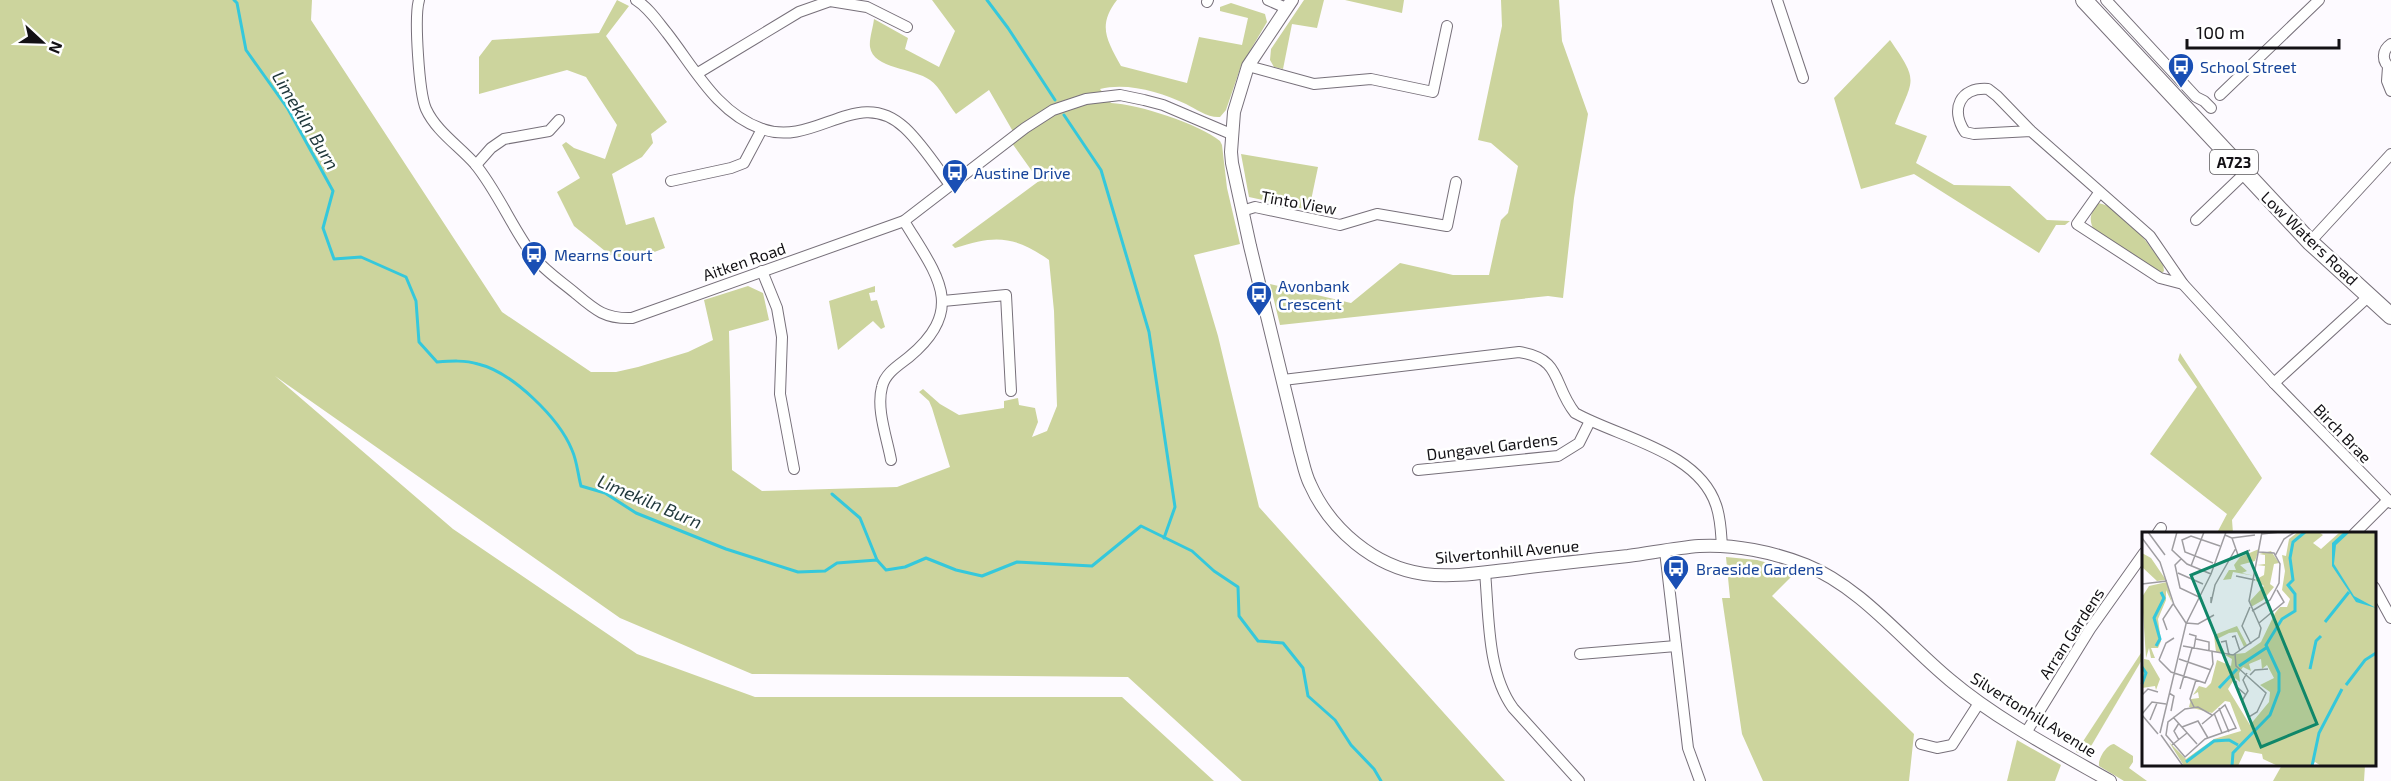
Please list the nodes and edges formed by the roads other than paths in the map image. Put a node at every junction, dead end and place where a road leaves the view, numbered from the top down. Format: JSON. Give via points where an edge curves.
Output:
{"nodes":[{"id":1,"x":419,"y":0,"type":"edge"},
{"id":2,"x":830,"y":0,"type":"edge"},
{"id":3,"x":1268,"y":0,"type":"edge"},
{"id":4,"x":1777,"y":0,"type":"edge"},
{"id":5,"x":2084,"y":0,"type":"edge"},
{"id":6,"x":2106,"y":0,"type":"edge"},
{"id":7,"x":2319,"y":0,"type":"edge"},
{"id":8,"x":641,"y":1,"type":"edge"},
{"id":9,"x":1289,"y":4,"type":"edge"},
{"id":10,"x":1447,"y":26,"type":"dead end"},
{"id":11,"x":907,"y":27,"type":"dead end"},
{"id":12,"x":2391,"y":44,"type":"edge"},
{"id":13,"x":1251,"y":62,"type":"junction"},
{"id":14,"x":2390,"y":67,"type":"edge"},
{"id":15,"x":698,"y":73,"type":"junction"},
{"id":16,"x":1803,"y":78,"type":"dead end"},
{"id":17,"x":2391,"y":91,"type":"edge"},
{"id":18,"x":2220,"y":95,"type":"dead end"},
{"id":19,"x":2211,"y":108,"type":"dead end"},
{"id":20,"x":559,"y":120,"type":"dead end"},
{"id":21,"x":762,"y":129,"type":"junction"},
{"id":22,"x":2031,"y":131,"type":"junction"},
{"id":23,"x":1232,"y":135,"type":"junction"},
{"id":24,"x":2391,"y":154,"type":"edge"},
{"id":25,"x":476,"y":165,"type":"junction"},
{"id":26,"x":2245,"y":173,"type":"junction"},
{"id":27,"x":671,"y":181,"type":"dead end"},
{"id":28,"x":1456,"y":182,"type":"dead end"},
{"id":29,"x":950,"y":185,"type":"junction"},
{"id":30,"x":2099,"y":193,"type":"junction"},
{"id":31,"x":1242,"y":211,"type":"junction"},
{"id":32,"x":2196,"y":220,"type":"dead end"},
{"id":33,"x":904,"y":221,"type":"junction"},
{"id":34,"x":2310,"y":242,"type":"junction"},
{"id":35,"x":762,"y":270,"type":"junction"},
{"id":36,"x":2183,"y":284,"type":"junction"},
{"id":37,"x":2369,"y":296,"type":"junction"},
{"id":38,"x":943,"y":301,"type":"junction"},
{"id":39,"x":2391,"y":316,"type":"edge"},
{"id":40,"x":1283,"y":380,"type":"junction"},
{"id":41,"x":2274,"y":382,"type":"junction"},
{"id":42,"x":1011,"y":391,"type":"dead end"},
{"id":43,"x":1590,"y":421,"type":"junction"},
{"id":44,"x":891,"y":460,"type":"dead end"},
{"id":45,"x":794,"y":469,"type":"dead end"},
{"id":46,"x":1418,"y":470,"type":"dead end"},
{"id":47,"x":2389,"y":502,"type":"edge"},
{"id":48,"x":2356,"y":532,"type":"edge"},
{"id":49,"x":1722,"y":547,"type":"junction"},
{"id":50,"x":1665,"y":551,"type":"junction"},
{"id":51,"x":2142,"y":556,"type":"edge"},
{"id":52,"x":1485,"y":572,"type":"junction"},
{"id":53,"x":2376,"y":590,"type":"edge"},
{"id":54,"x":2391,"y":618,"type":"edge"},
{"id":55,"x":1676,"y":646,"type":"junction"},
{"id":56,"x":1580,"y":654,"type":"dead end"},
{"id":57,"x":1979,"y":703,"type":"junction"},
{"id":58,"x":2027,"y":732,"type":"junction"},
{"id":59,"x":1921,"y":744,"type":"dead end"},
{"id":60,"x":1579,"y":781,"type":"edge"},
{"id":61,"x":1700,"y":781,"type":"edge"},
{"id":62,"x":2110,"y":781,"type":"edge"}],
"edges":[{"from":1,"to":25,"type":"street","name":"Aitken Road","via":[[417,19],[425,107],[432,120]]},
{"from":2,"to":11,"type":"street","via":[[867,7]]},
{"from":2,"to":15,"type":"street","via":[[800,12]]},
{"from":3,"to":9,"type":"street"},
{"from":4,"to":16,"type":"street"},
{"from":5,"to":26,"type":"main road","name":"Low Waters Road","number":"A723"},
{"from":6,"to":19,"type":"street","via":[[2196,97]]},
{"from":7,"to":18,"type":"street"},
{"from":8,"to":15,"type":"street"},
{"from":9,"to":13,"type":"street","name":"Silvertonhill Avenue"},
{"from":10,"to":13,"type":"street","via":[[1433,92],[1371,80],[1314,84]]},
{"from":12,"to":14,"type":"street","via":[[2383,55]]},
{"from":13,"to":23,"type":"street","name":"Silvertonhill Avenue","via":[[1233,112]]},
{"from":14,"to":17,"type":"street","via":[[2387,81]]},
{"from":15,"to":21,"type":"street","via":[[715,99]]},
{"from":20,"to":25,"type":"street","via":[[549,131],[504,139]]},
{"from":21,"to":27,"type":"street","via":[[744,163]]},
{"from":21,"to":29,"type":"street","via":[[786,134],[865,111],[881,113],[904,126]]},
{"from":22,"to":22,"type":"street","name":"Birch Brae","via":[[1974,135],[1965,132],[1958,115],[1959,103],[1977,88],[1988,89]]},
{"from":22,"to":30,"type":"street","name":"Birch Brae"},
{"from":23,"to":29,"type":"street","name":"Aitken Road","via":[[1144,100],[1120,95],[1086,99],[1053,110],[1024,128]]},
{"from":23,"to":31,"type":"street","name":"Silvertonhill Avenue","via":[[1232,163]]},
{"from":24,"to":34,"type":"street"},
{"from":25,"to":35,"type":"street","name":"Aitken Road","via":[[534,257],[603,314],[632,318]]},
{"from":26,"to":32,"type":"street"},
{"from":26,"to":34,"type":"main road","name":"Low Waters Road","number":"A723"},
{"from":28,"to":31,"type":"street","name":"Tinto View","via":[[1447,226],[1377,214],[1340,225],[1255,207]]},
{"from":29,"to":33,"type":"street","name":"Aitken Road"},
{"from":30,"to":36,"type":"street","name":"Birch Brae","via":[[2150,236]]},
{"from":30,"to":36,"type":"street","via":[[2077,225],[2160,278]]},
{"from":31,"to":40,"type":"street","name":"Silvertonhill Avenue"},
{"from":33,"to":35,"type":"street","name":"Aitken Road"},
{"from":33,"to":38,"type":"street","via":[[936,276]]},
{"from":34,"to":37,"type":"main road","name":"Low Waters Road","number":"A723"},
{"from":35,"to":45,"type":"street","via":[[777,308],[782,337],[780,394]]},
{"from":36,"to":41,"type":"street","name":"Birch Brae"},
{"from":37,"to":39,"type":"main road","name":"Low Waters Road","number":"A723"},
{"from":37,"to":41,"type":"street"},
{"from":38,"to":42,"type":"street","via":[[1006,296]]},
{"from":38,"to":44,"type":"street","via":[[930,338],[889,373],[882,386],[880,402]]},
{"from":40,"to":43,"type":"street","via":[[1519,352],[1548,362],[1566,401],[1575,413]]},
{"from":40,"to":52,"type":"street","name":"Silvertonhill Avenue","via":[[1310,484],[1349,538],[1368,553],[1399,568],[1425,574]]},
{"from":41,"to":47,"type":"street","name":"Birch Brae"},
{"from":43,"to":46,"type":"street","name":"Dungavel Gardens","via":[[1578,443],[1558,456]]},
{"from":43,"to":49,"type":"street","via":[[1680,461],[1696,474],[1716,504]]},
{"from":47,"to":48,"type":"street"},
{"from":49,"to":50,"type":"street","name":"Silvertonhill Avenue"},
{"from":49,"to":57,"type":"street","name":"Silvertonhill Avenue","via":[[1775,555],[1835,579]]},
{"from":50,"to":52,"type":"street","name":"Silvertonhill Avenue"},
{"from":50,"to":55,"type":"street"},
{"from":51,"to":58,"type":"street","name":"Arran Gardens","via":[[2090,629]]},
{"from":52,"to":60,"type":"street","via":[[1496,677],[1503,695]]},
{"from":53,"to":54,"type":"street"},
{"from":55,"to":56,"type":"street"},
{"from":55,"to":61,"type":"street","via":[[1688,748]]},
{"from":57,"to":58,"type":"street","name":"Silvertonhill Avenue"},
{"from":57,"to":59,"type":"street","via":[[1952,745],[1937,748]]},
{"from":58,"to":62,"type":"street","name":"Silvertonhill Avenue"}]}
